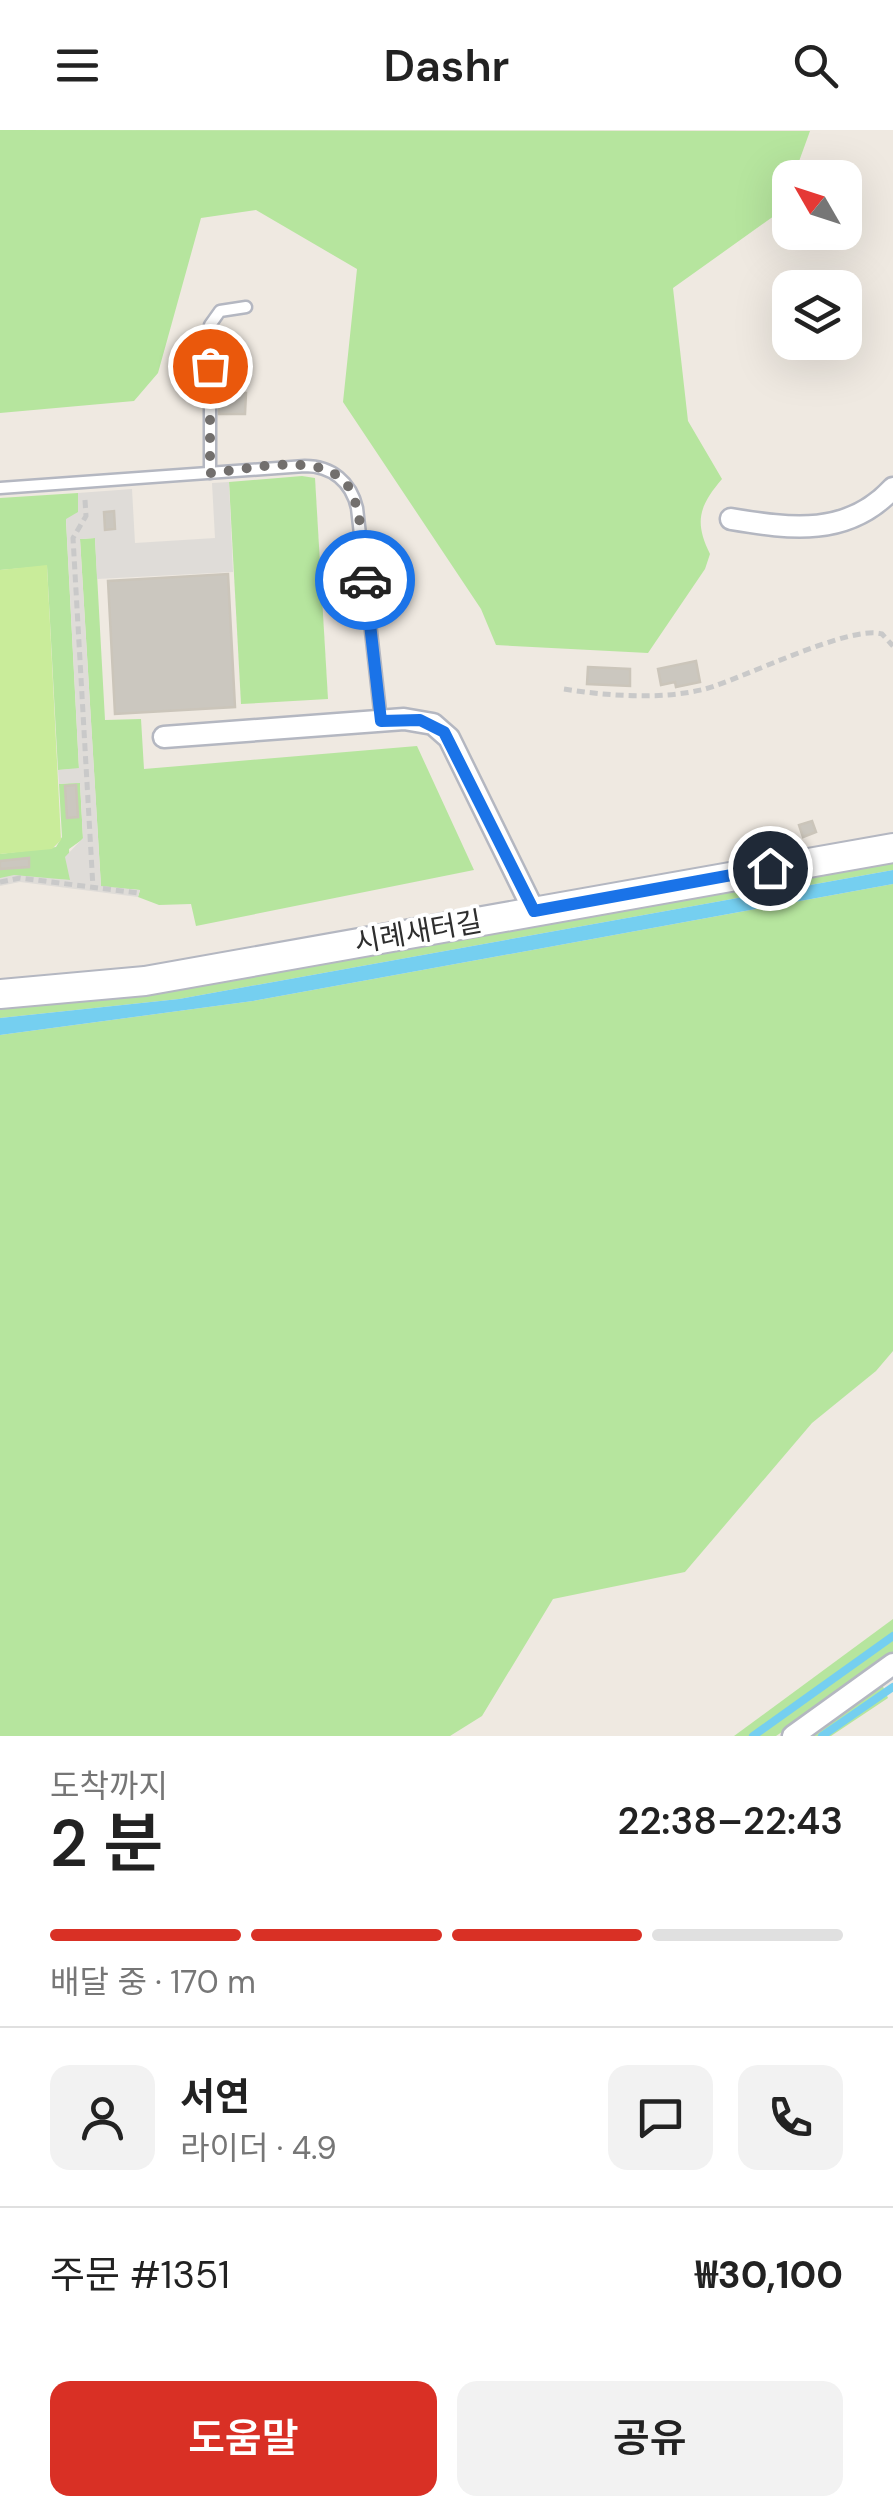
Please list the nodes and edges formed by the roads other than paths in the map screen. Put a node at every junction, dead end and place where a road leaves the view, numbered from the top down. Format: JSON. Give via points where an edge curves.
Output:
{"nodes":[{"id":1,"x":246,"y":307,"type":"dead end"},
{"id":2,"x":210,"y":473,"type":"junction"},
{"id":3,"x":0,"y":488,"type":"edge"},
{"id":4,"x":893,"y":488,"type":"edge"},
{"id":5,"x":731,"y":519,"type":"dead end"},
{"id":6,"x":381,"y":721,"type":"junction"},
{"id":7,"x":164,"y":737,"type":"dead end"},
{"id":8,"x":893,"y":848,"type":"edge"},
{"id":9,"x":534,"y":911,"type":"junction"},
{"id":10,"x":0,"y":994,"type":"edge"},
{"id":11,"x":893,"y":1664,"type":"edge"},
{"id":12,"x":792,"y":1736,"type":"edge"}],
"edges":[{"from":1,"to":2,"type":"lane","via":[[220,310],[210,324]]},
{"from":2,"to":3,"type":"lane"},
{"from":2,"to":6,"type":"lane","via":[[315,466],[351,490]]},
{"from":4,"to":5,"type":"street","via":[[868,510],[826,527]]},
{"from":6,"to":7,"type":"street"},
{"from":6,"to":9,"type":"street","via":[[420,720],[444,732]]},
{"from":8,"to":9,"type":"street","name":"시례새터길"},
{"from":9,"to":10,"type":"street","name":"시례새터길","via":[[145,981]]},
{"from":11,"to":12,"type":"street"}]}
